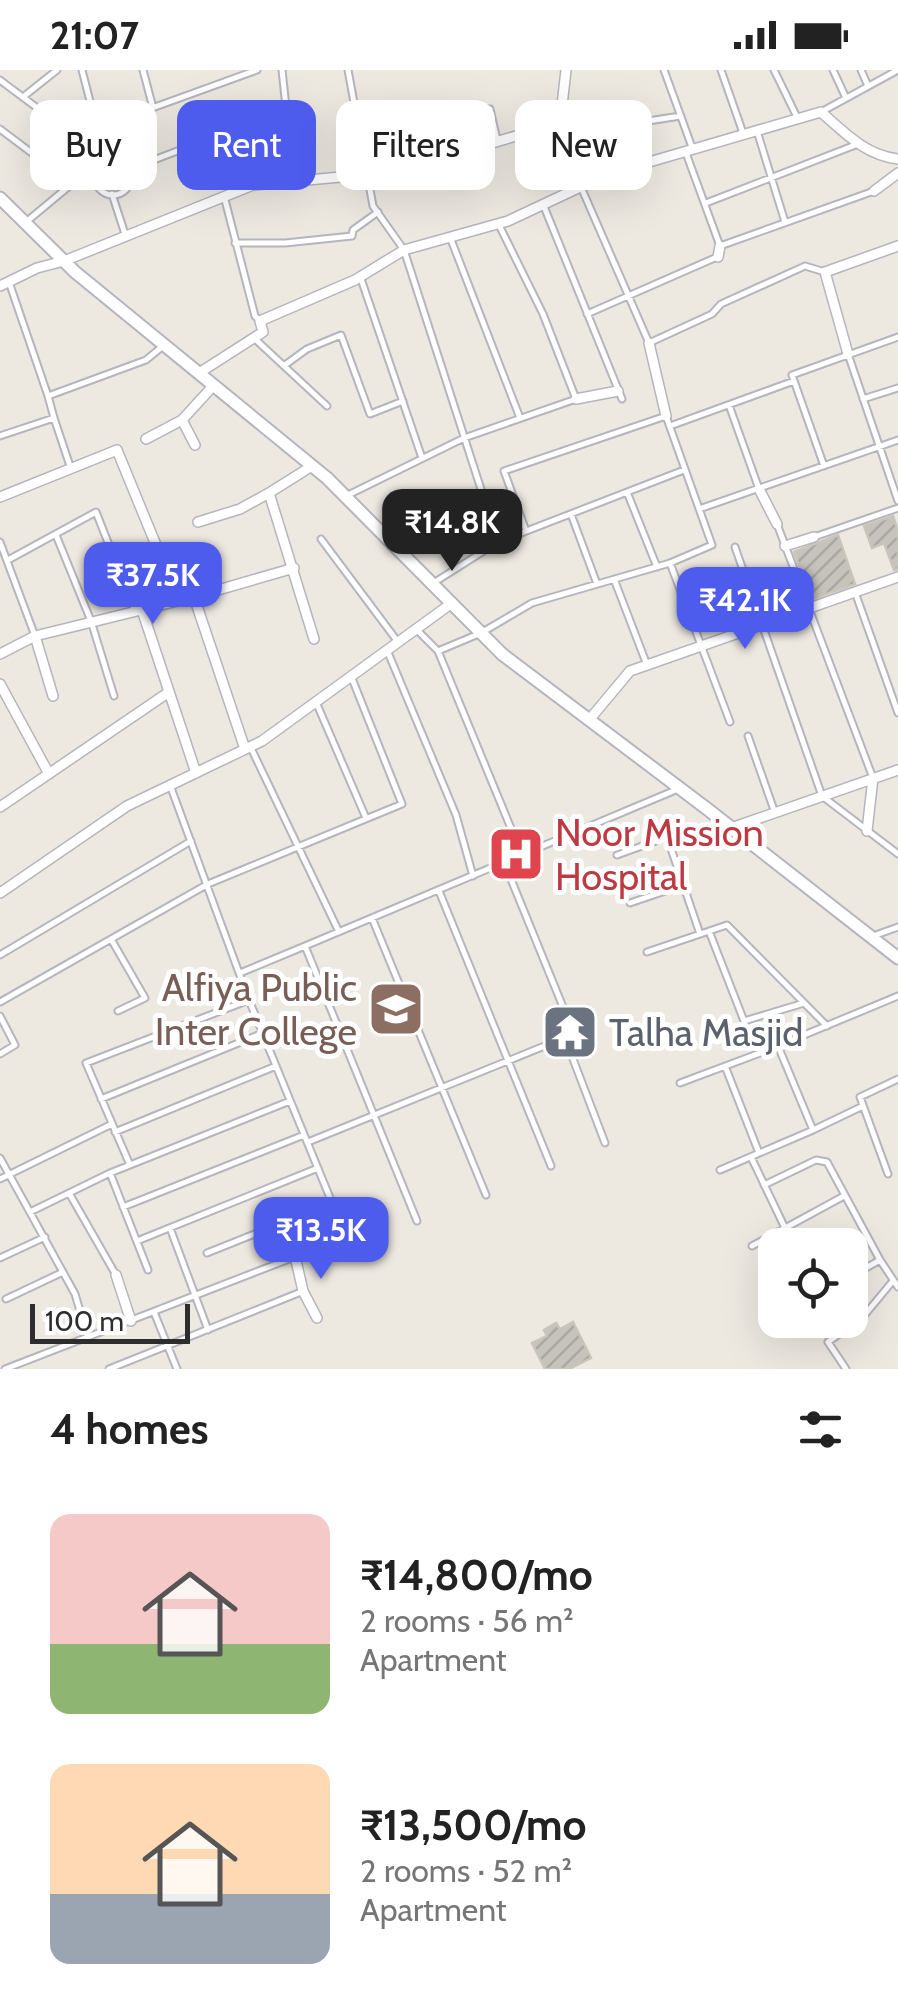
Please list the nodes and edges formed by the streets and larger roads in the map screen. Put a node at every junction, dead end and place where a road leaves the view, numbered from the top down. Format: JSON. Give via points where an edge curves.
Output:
{"nodes":[{"id":1,"x":569,"y":71,"type":"edge"},
{"id":2,"x":898,"y":159,"type":"edge"},
{"id":3,"x":898,"y":173,"type":"edge"},
{"id":4,"x":874,"y":191,"type":"road end"},
{"id":5,"x":0,"y":198,"type":"edge"},
{"id":6,"x":898,"y":246,"type":"edge"},
{"id":7,"x":64,"y":261,"type":"junction"},
{"id":8,"x":4,"y":284,"type":"edge"},
{"id":9,"x":649,"y":343,"type":"road end"},
{"id":10,"x":848,"y":354,"type":"road end"},
{"id":11,"x":199,"y":372,"type":"junction"},
{"id":12,"x":214,"y":385,"type":"junction"},
{"id":13,"x":620,"y":395,"type":"road end"},
{"id":14,"x":576,"y":399,"type":"road end"},
{"id":15,"x":182,"y":420,"type":"junction"},
{"id":16,"x":668,"y":421,"type":"road end"},
{"id":17,"x":146,"y":439,"type":"dead end"},
{"id":18,"x":195,"y":445,"type":"dead end"},
{"id":19,"x":312,"y":466,"type":"junction"},
{"id":20,"x":760,"y":488,"type":"road end"},
{"id":21,"x":269,"y":494,"type":"junction"},
{"id":22,"x":0,"y":497,"type":"edge"},
{"id":23,"x":198,"y":522,"type":"dead end"},
{"id":24,"x":777,"y":524,"type":"road end"},
{"id":25,"x":814,"y":537,"type":"road end"},
{"id":26,"x":785,"y":546,"type":"road end"},
{"id":27,"x":294,"y":568,"type":"junction"},
{"id":28,"x":898,"y":577,"type":"edge"},
{"id":29,"x":194,"y":597,"type":"junction"},
{"id":30,"x":178,"y":602,"type":"junction"},
{"id":31,"x":452,"y":603,"type":"junction"},
{"id":32,"x":139,"y":610,"type":"junction"},
{"id":33,"x":34,"y":636,"type":"junction"},
{"id":34,"x":314,"y":640,"type":"dead end"},
{"id":35,"x":0,"y":654,"type":"edge"},
{"id":36,"x":0,"y":684,"type":"edge"},
{"id":37,"x":169,"y":692,"type":"junction"},
{"id":38,"x":53,"y":696,"type":"dead end"},
{"id":39,"x":588,"y":720,"type":"junction"},
{"id":40,"x":248,"y":748,"type":"junction"},
{"id":41,"x":898,"y":770,"type":"edge"},
{"id":42,"x":196,"y":773,"type":"junction"},
{"id":43,"x":49,"y":774,"type":"junction"},
{"id":44,"x":872,"y":778,"type":"junction"},
{"id":45,"x":0,"y":807,"type":"edge"},
{"id":46,"x":731,"y":828,"type":"junction"},
{"id":47,"x":867,"y":831,"type":"road end"},
{"id":48,"x":0,"y":893,"type":"edge"},
{"id":49,"x":898,"y":958,"type":"edge"},
{"id":50,"x":295,"y":1256,"type":"road end"},
{"id":51,"x":116,"y":1275,"type":"road end"},
{"id":52,"x":316,"y":1318,"type":"dead end"},
{"id":53,"x":131,"y":1320,"type":"road end"}],
"edges":[{"from":1,"to":7,"type":"street","via":[[560,123],[428,162],[253,185]]},
{"from":2,"to":11,"type":"street","via":[[858,144],[821,112],[608,174],[498,223],[404,250],[260,320],[263,332]]},
{"from":3,"to":4,"type":"street"},
{"from":5,"to":7,"type":"street"},
{"from":6,"to":10,"type":"street","via":[[825,272]]},
{"from":7,"to":8,"type":"street"},
{"from":7,"to":11,"type":"street"},
{"from":9,"to":16,"type":"street"},
{"from":11,"to":12,"type":"street"},
{"from":12,"to":15,"type":"street"},
{"from":12,"to":19,"type":"street"},
{"from":13,"to":14,"type":"street"},
{"from":15,"to":17,"type":"street"},
{"from":15,"to":18,"type":"street"},
{"from":19,"to":21,"type":"street"},
{"from":19,"to":31,"type":"street"},
{"from":20,"to":24,"type":"street"},
{"from":21,"to":23,"type":"street"},
{"from":21,"to":27,"type":"street"},
{"from":22,"to":30,"type":"street","via":[[117,450]]},
{"from":25,"to":26,"type":"street"},
{"from":27,"to":29,"type":"street"},
{"from":27,"to":34,"type":"street"},
{"from":28,"to":39,"type":"street","via":[[630,672]]},
{"from":29,"to":30,"type":"street"},
{"from":29,"to":40,"type":"street"},
{"from":30,"to":32,"type":"street"},
{"from":31,"to":39,"type":"street","via":[[502,654]]},
{"from":31,"to":40,"type":"street"},
{"from":32,"to":33,"type":"street"},
{"from":32,"to":37,"type":"street"},
{"from":33,"to":35,"type":"street"},
{"from":33,"to":38,"type":"street"},
{"from":36,"to":43,"type":"street"},
{"from":37,"to":42,"type":"street"},
{"from":37,"to":43,"type":"street"},
{"from":39,"to":46,"type":"street"},
{"from":40,"to":42,"type":"street"},
{"from":41,"to":44,"type":"street"},
{"from":42,"to":48,"type":"street","via":[[127,806]]},
{"from":43,"to":45,"type":"street"},
{"from":44,"to":46,"type":"street"},
{"from":44,"to":47,"type":"street"},
{"from":46,"to":49,"type":"street"},
{"from":50,"to":52,"type":"street"},
{"from":51,"to":53,"type":"street"}]}
